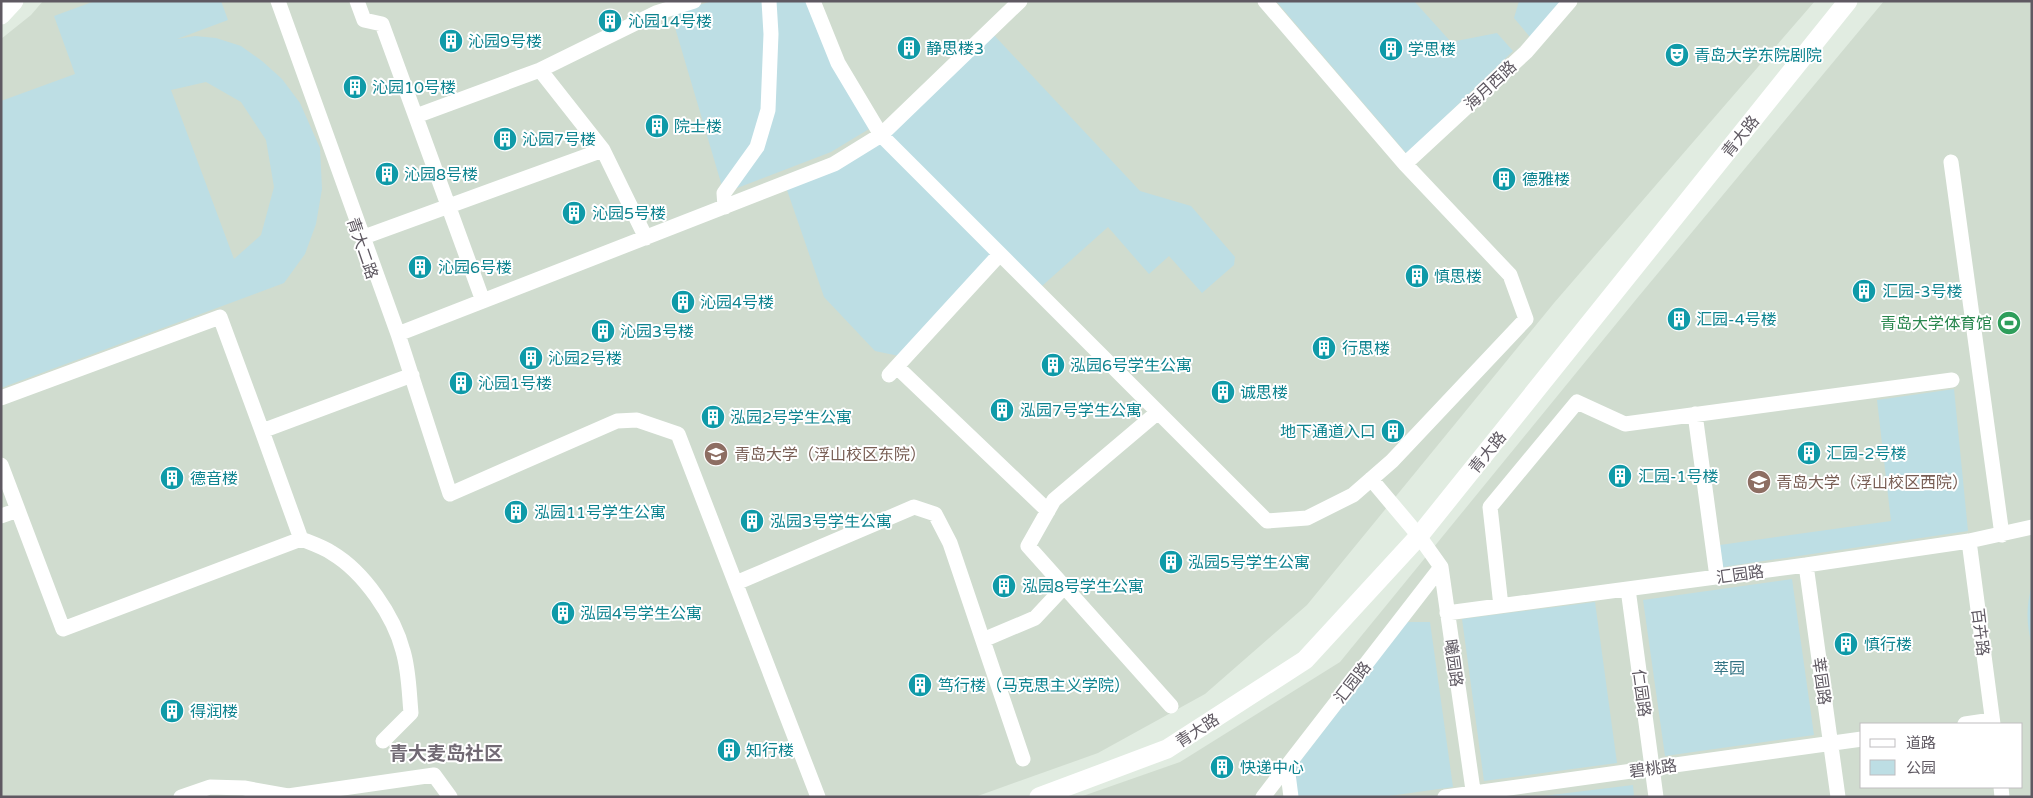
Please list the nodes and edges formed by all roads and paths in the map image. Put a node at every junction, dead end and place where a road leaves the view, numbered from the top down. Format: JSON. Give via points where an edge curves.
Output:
{"nodes":[{"id":1,"x":14,"y":1,"type":"edge"},
{"id":2,"x":277,"y":1,"type":"edge"},
{"id":3,"x":357,"y":1,"type":"edge"},
{"id":4,"x":694,"y":1,"type":"edge"},
{"id":5,"x":769,"y":1,"type":"edge"},
{"id":6,"x":813,"y":1,"type":"edge"},
{"id":7,"x":1020,"y":1,"type":"edge"},
{"id":8,"x":1264,"y":1,"type":"edge"},
{"id":9,"x":1570,"y":1,"type":"edge"},
{"id":10,"x":1848,"y":1,"type":"edge"},
{"id":11,"x":1,"y":15,"type":"edge"},
{"id":12,"x":540,"y":70,"type":"junction"},
{"id":13,"x":416,"y":116,"type":"junction"},
{"id":14,"x":882,"y":135,"type":"junction"},
{"id":15,"x":603,"y":150,"type":"junction"},
{"id":16,"x":1951,"y":162,"type":"dead end"},
{"id":17,"x":1404,"y":164,"type":"junction"},
{"id":18,"x":450,"y":206,"type":"junction"},
{"id":19,"x":725,"y":207,"type":"junction"},
{"id":20,"x":364,"y":237,"type":"junction"},
{"id":21,"x":646,"y":238,"type":"junction"},
{"id":22,"x":1000,"y":254,"type":"junction"},
{"id":23,"x":483,"y":301,"type":"junction"},
{"id":24,"x":398,"y":334,"type":"junction"},
{"id":25,"x":410,"y":375,"type":"junction"},
{"id":26,"x":1952,"y":380,"type":"dead end"},
{"id":27,"x":1,"y":398,"type":"edge"},
{"id":28,"x":1158,"y":412,"type":"junction"},
{"id":29,"x":1695,"y":414,"type":"junction"},
{"id":30,"x":262,"y":431,"type":"junction"},
{"id":31,"x":1,"y":465,"type":"edge"},
{"id":32,"x":1371,"y":479,"type":"junction"},
{"id":33,"x":18,"y":510,"type":"junction"},
{"id":34,"x":1048,"y":511,"type":"junction"},
{"id":35,"x":1,"y":516,"type":"edge"},
{"id":36,"x":2032,"y":527,"type":"edge"},
{"id":37,"x":2002,"y":535,"type":"junction"},
{"id":38,"x":1419,"y":536,"type":"junction"},
{"id":39,"x":301,"y":539,"type":"junction"},
{"id":40,"x":1969,"y":541,"type":"junction"},
{"id":41,"x":1806,"y":565,"type":"junction"},
{"id":42,"x":1441,"y":567,"type":"junction"},
{"id":43,"x":1717,"y":577,"type":"junction"},
{"id":44,"x":736,"y":582,"type":"junction"},
{"id":45,"x":1064,"y":587,"type":"junction"},
{"id":46,"x":1628,"y":589,"type":"junction"},
{"id":47,"x":1501,"y":606,"type":"junction"},
{"id":48,"x":1447,"y":613,"type":"junction"},
{"id":49,"x":983,"y":640,"type":"junction"},
{"id":50,"x":1171,"y":706,"type":"dead end"},
{"id":51,"x":1992,"y":722,"type":"edge"},
{"id":52,"x":1978,"y":723,"type":"edge"},
{"id":53,"x":1860,"y":739,"type":"edge"},
{"id":54,"x":383,"y":741,"type":"dead end"},
{"id":55,"x":1830,"y":743,"type":"junction"},
{"id":56,"x":1023,"y":758,"type":"dead end"},
{"id":57,"x":1287,"y":766,"type":"junction"},
{"id":58,"x":1652,"y":768,"type":"junction"},
{"id":59,"x":1473,"y":795,"type":"edge"},
{"id":60,"x":181,"y":797,"type":"edge"},
{"id":61,"x":450,"y":797,"type":"edge"},
{"id":62,"x":818,"y":797,"type":"edge"},
{"id":63,"x":1039,"y":797,"type":"edge"},
{"id":64,"x":1263,"y":797,"type":"edge"},
{"id":65,"x":1291,"y":797,"type":"edge"},
{"id":66,"x":1445,"y":797,"type":"edge"},
{"id":67,"x":1656,"y":797,"type":"edge"},
{"id":68,"x":1837,"y":797,"type":"edge"}],
"edges":[{"from":1,"to":11,"type":"street"},
{"from":2,"to":20,"type":"street"},
{"from":2,"to":25,"type":"street","name":"青大二路"},
{"from":3,"to":13,"type":"street","via":[[364,20],[382,24]]},
{"from":4,"to":12,"type":"street","via":[[656,13]]},
{"from":5,"to":19,"type":"street","via":[[768,110],[756,146],[724,193]]},
{"from":6,"to":14,"type":"street","via":[[838,63]]},
{"from":7,"to":14,"type":"street"},
{"from":8,"to":17,"type":"street"},
{"from":9,"to":17,"type":"street","name":"海月西路","via":[[1526,52]]},
{"from":10,"to":38,"type":"street","name":"青大路"},
{"from":12,"to":13,"type":"street"},
{"from":12,"to":15,"type":"street"},
{"from":13,"to":18,"type":"street"},
{"from":14,"to":19,"type":"street","via":[[834,164]]},
{"from":14,"to":22,"type":"street"},
{"from":15,"to":18,"type":"street"},
{"from":15,"to":21,"type":"street"},
{"from":16,"to":37,"type":"street"},
{"from":17,"to":32,"type":"street","via":[[1510,275],[1526,319],[1392,461]]},
{"from":18,"to":20,"type":"street"},
{"from":18,"to":23,"type":"street"},
{"from":19,"to":21,"type":"street"},
{"from":20,"to":24,"type":"street"},
{"from":21,"to":23,"type":"street"},
{"from":22,"to":28,"type":"street"},
{"from":22,"to":34,"type":"street","via":[[893,371]]},
{"from":23,"to":24,"type":"street"},
{"from":24,"to":25,"type":"street"},
{"from":25,"to":30,"type":"street"},
{"from":25,"to":44,"type":"street","via":[[450,494],[617,421],[637,420],[678,434]]},
{"from":26,"to":29,"type":"street"},
{"from":27,"to":30,"type":"street","via":[[220,317]]},
{"from":28,"to":32,"type":"street","via":[[1267,521],[1307,518],[1353,495]]},
{"from":28,"to":34,"type":"street","via":[[1054,500]]},
{"from":29,"to":43,"type":"street"},
{"from":29,"to":47,"type":"street","via":[[1625,424],[1577,402],[1490,508]]},
{"from":30,"to":39,"type":"street"},
{"from":31,"to":33,"type":"street"},
{"from":32,"to":38,"type":"street","name":"曦园路"},
{"from":33,"to":35,"type":"street"},
{"from":33,"to":39,"type":"street","via":[[64,630]]},
{"from":34,"to":45,"type":"street","via":[[1028,546]]},
{"from":36,"to":37,"type":"street","name":"汇园路"},
{"from":37,"to":40,"type":"street","name":"汇园路"},
{"from":38,"to":42,"type":"street","name":"曦园路"},
{"from":38,"to":63,"type":"street","name":"青大路","via":[[1305,660],[1168,749]]},
{"from":39,"to":54,"type":"street","via":[[333,554],[361,578],[388,613],[400,642],[408,673],[411,712]]},
{"from":40,"to":41,"type":"street","name":"汇园路"},
{"from":40,"to":51,"type":"street","name":"百卉路"},
{"from":41,"to":43,"type":"street","name":"汇园路"},
{"from":41,"to":55,"type":"street","name":"莘园路"},
{"from":42,"to":48,"type":"street","name":"曦园路"},
{"from":42,"to":57,"type":"street","name":"汇园路"},
{"from":43,"to":46,"type":"street","name":"汇园路"},
{"from":44,"to":49,"type":"street","via":[[914,507],[935,514],[950,542]]},
{"from":44,"to":62,"type":"street"},
{"from":45,"to":49,"type":"street","via":[[1035,618]]},
{"from":45,"to":50,"type":"street"},
{"from":46,"to":47,"type":"street","name":"汇园路"},
{"from":46,"to":58,"type":"street","name":"仁园路"},
{"from":47,"to":48,"type":"street","name":"汇园路"},
{"from":48,"to":59,"type":"street","name":"曦园路"},
{"from":49,"to":56,"type":"street"},
{"from":51,"to":52,"type":"street"},
{"from":53,"to":55,"type":"street","name":"碧桃路"},
{"from":55,"to":58,"type":"street","name":"碧桃路"},
{"from":55,"to":68,"type":"street","name":"莘园路"},
{"from":57,"to":64,"type":"street","name":"汇园路"},
{"from":57,"to":65,"type":"street"},
{"from":58,"to":59,"type":"street","name":"碧桃路"},
{"from":58,"to":67,"type":"street","name":"仁园路"},
{"from":59,"to":66,"type":"street","name":"碧桃路"},
{"from":60,"to":61,"type":"street","via":[[210,787],[244,788],[288,796],[434,775]]}]}
